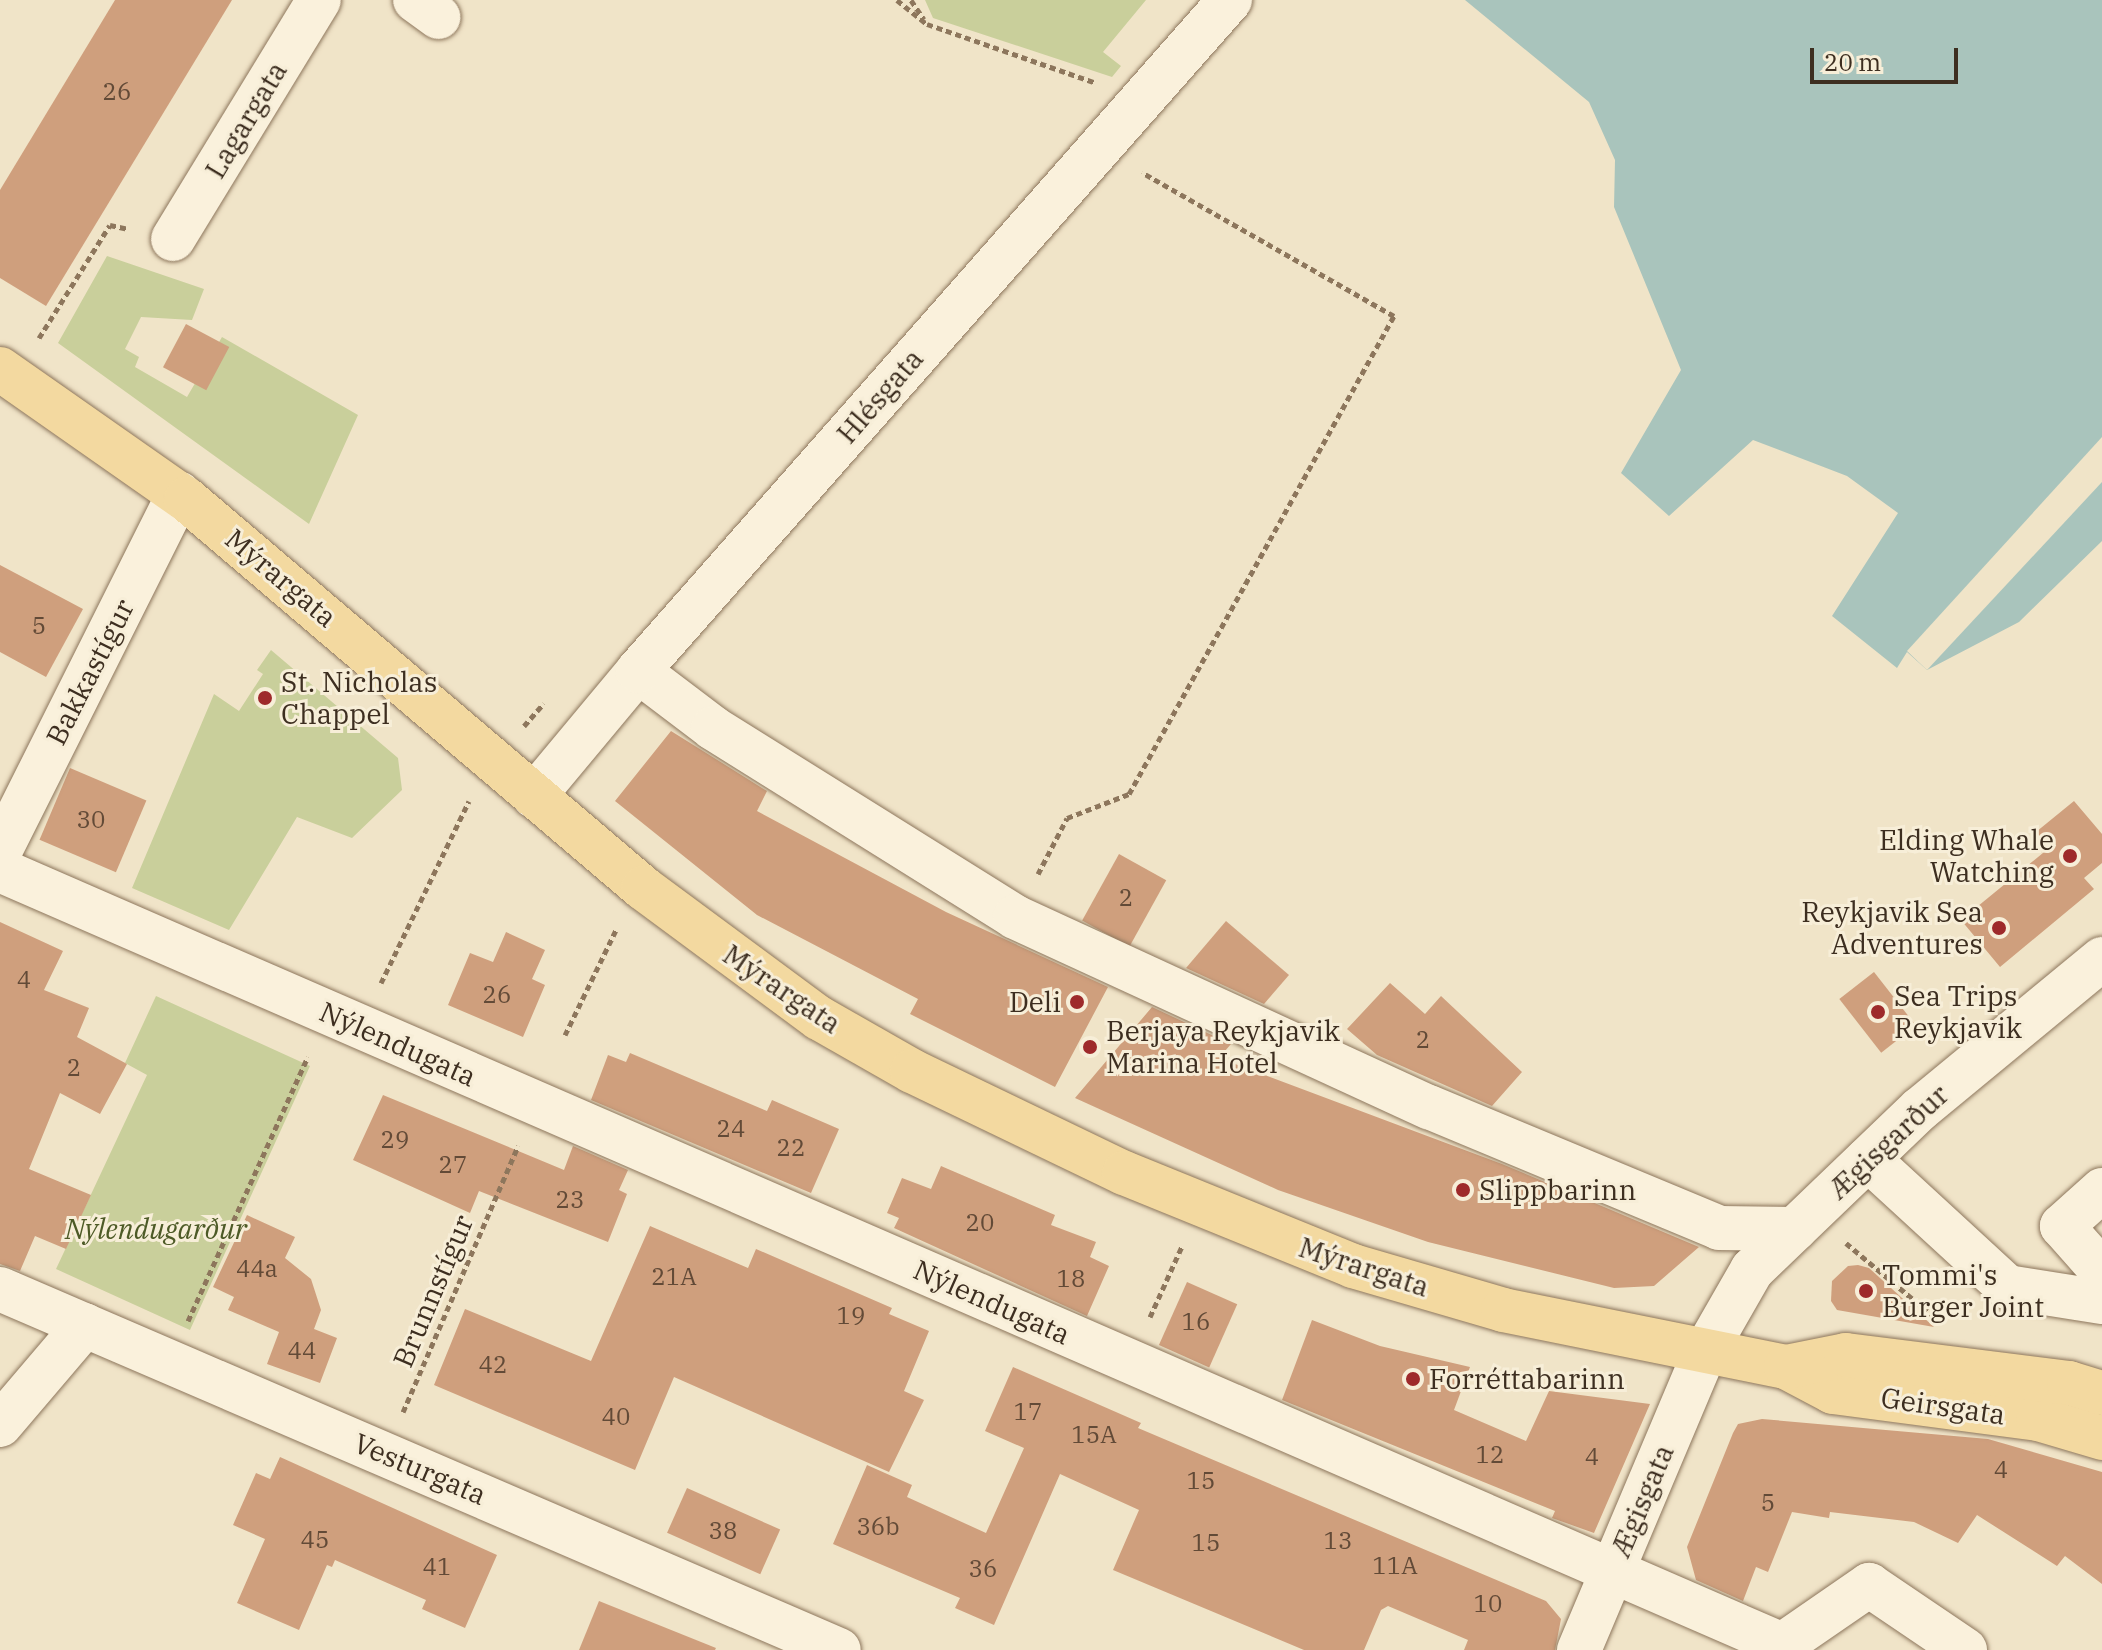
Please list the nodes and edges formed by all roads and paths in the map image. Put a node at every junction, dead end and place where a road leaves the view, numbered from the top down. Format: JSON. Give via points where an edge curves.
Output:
{"nodes":[{"id":1,"x":319,"y":0,"type":"edge"},
{"id":2,"x":897,"y":0,"type":"edge"},
{"id":3,"x":911,"y":0,"type":"edge"},
{"id":4,"x":1230,"y":0,"type":"edge"},
{"id":5,"x":927,"y":24,"type":"junction"},
{"id":6,"x":1143,"y":99,"type":"junction"},
{"id":7,"x":1100,"y":147,"type":"junction"},
{"id":8,"x":173,"y":239,"type":"joint"},
{"id":9,"x":39,"y":338,"type":"dead end"},
{"id":10,"x":0,"y":369,"type":"edge"},
{"id":11,"x":179,"y":493,"type":"junction"},
{"id":12,"x":638,"y":671,"type":"junction"},
{"id":13,"x":476,"y":788,"type":"dead end"},
{"id":14,"x":534,"y":796,"type":"junction"},
{"id":15,"x":0,"y":851,"type":"edge"},
{"id":16,"x":0,"y":870,"type":"edge"},
{"id":17,"x":624,"y":915,"type":"dead end"},
{"id":18,"x":1015,"y":917,"type":"junction"},
{"id":19,"x":2102,"y":959,"type":"edge"},
{"id":20,"x":343,"y":1020,"type":"junction"},
{"id":21,"x":565,"y":1035,"type":"dead end"},
{"id":22,"x":518,"y":1145,"type":"dead end"},
{"id":23,"x":1868,"y":1159,"type":"junction"},
{"id":24,"x":2102,"y":1190,"type":"edge"},
{"id":25,"x":1795,"y":1229,"type":"junction"},
{"id":26,"x":1838,"y":1236,"type":"dead end"},
{"id":27,"x":1185,"y":1238,"type":"dead end"},
{"id":28,"x":2102,"y":1271,"type":"edge"},
{"id":29,"x":0,"y":1289,"type":"edge"},
{"id":30,"x":2102,"y":1302,"type":"edge"},
{"id":31,"x":1942,"y":1324,"type":"dead end"},
{"id":32,"x":85,"y":1325,"type":"junction"},
{"id":33,"x":1705,"y":1352,"type":"junction"},
{"id":34,"x":169,"y":1362,"type":"junction"},
{"id":35,"x":1130,"y":1362,"type":"junction"},
{"id":36,"x":1786,"y":1367,"type":"junction"},
{"id":37,"x":2102,"y":1393,"type":"edge"},
{"id":38,"x":0,"y":1425,"type":"edge"},
{"id":39,"x":2102,"y":1438,"type":"edge"},
{"id":40,"x":385,"y":1453,"type":"junction"},
{"id":41,"x":1612,"y":1572,"type":"junction"},
{"id":42,"x":839,"y":1650,"type":"edge"},
{"id":43,"x":1579,"y":1650,"type":"edge"},
{"id":44,"x":1965,"y":1650,"type":"edge"}],
"edges":[{"from":1,"to":8,"type":"street","name":"Lagargata"},
{"from":2,"to":5,"type":"path"},
{"from":3,"to":5,"type":"path"},
{"from":4,"to":6,"type":"street","name":"Hlésgata"},
{"from":5,"to":6,"type":"path"},
{"from":6,"to":7,"type":"street","name":"Hlésgata"},
{"from":7,"to":12,"type":"street","name":"Hlésgata"},
{"from":7,"to":18,"type":"path","via":[[1394,316],[1129,794],[1067,818]]},
{"from":8,"to":9,"type":"path","via":[[110,225]]},
{"from":10,"to":11,"type":"main road","name":"Mýrargata"},
{"from":11,"to":14,"type":"main road","name":"Mýrargata"},
{"from":11,"to":15,"type":"street","name":"Bakkastígur"},
{"from":12,"to":14,"type":"street","name":"Hlésgata"},
{"from":12,"to":18,"type":"street","via":[[713,728]]},
{"from":13,"to":20,"type":"path"},
{"from":14,"to":33,"type":"main road","name":"Mýrargata","via":[[655,898],[819,1018],[1025,1126],[1262,1233],[1353,1266],[1503,1310]]},
{"from":16,"to":20,"type":"street","name":"Nýlendugata"},
{"from":17,"to":21,"type":"path"},
{"from":18,"to":25,"type":"street","via":[[1523,1146],[1719,1228]]},
{"from":19,"to":23,"type":"street","name":"Ægisgarður"},
{"from":20,"to":34,"type":"path"},
{"from":20,"to":35,"type":"street","name":"Nýlendugata"},
{"from":22,"to":40,"type":"path","name":"Brunnstígur"},
{"from":23,"to":25,"type":"street","name":"Ægisgarður"},
{"from":23,"to":30,"type":"street","via":[[2007,1287]]},
{"from":24,"to":28,"type":"street","via":[[2062,1226]]},
{"from":25,"to":33,"type":"street","name":"Ægisgarður","via":[[1752,1270]]},
{"from":26,"to":31,"type":"path"},
{"from":27,"to":35,"type":"path"},
{"from":29,"to":32,"type":"street","name":"Vesturgata"},
{"from":32,"to":34,"type":"street","name":"Vesturgata"},
{"from":32,"to":38,"type":"street"},
{"from":33,"to":36,"type":"main road","name":"Geirsgata"},
{"from":33,"to":41,"type":"street","name":"Ægisgata"},
{"from":34,"to":40,"type":"street","name":"Vesturgata"},
{"from":35,"to":41,"type":"street","name":"Nýlendugata"},
{"from":36,"to":37,"type":"main road","name":"Geirsgata","via":[[1846,1355],[2069,1383]]},
{"from":36,"to":39,"type":"main road","name":"Geirsgata","via":[[1833,1392],[2038,1419]]},
{"from":40,"to":42,"type":"street","name":"Vesturgata"},
{"from":41,"to":43,"type":"street","name":"Ægisgata"},
{"from":41,"to":44,"type":"street","name":"Nýlendugata","via":[[1782,1645],[1869,1585]]}]}
